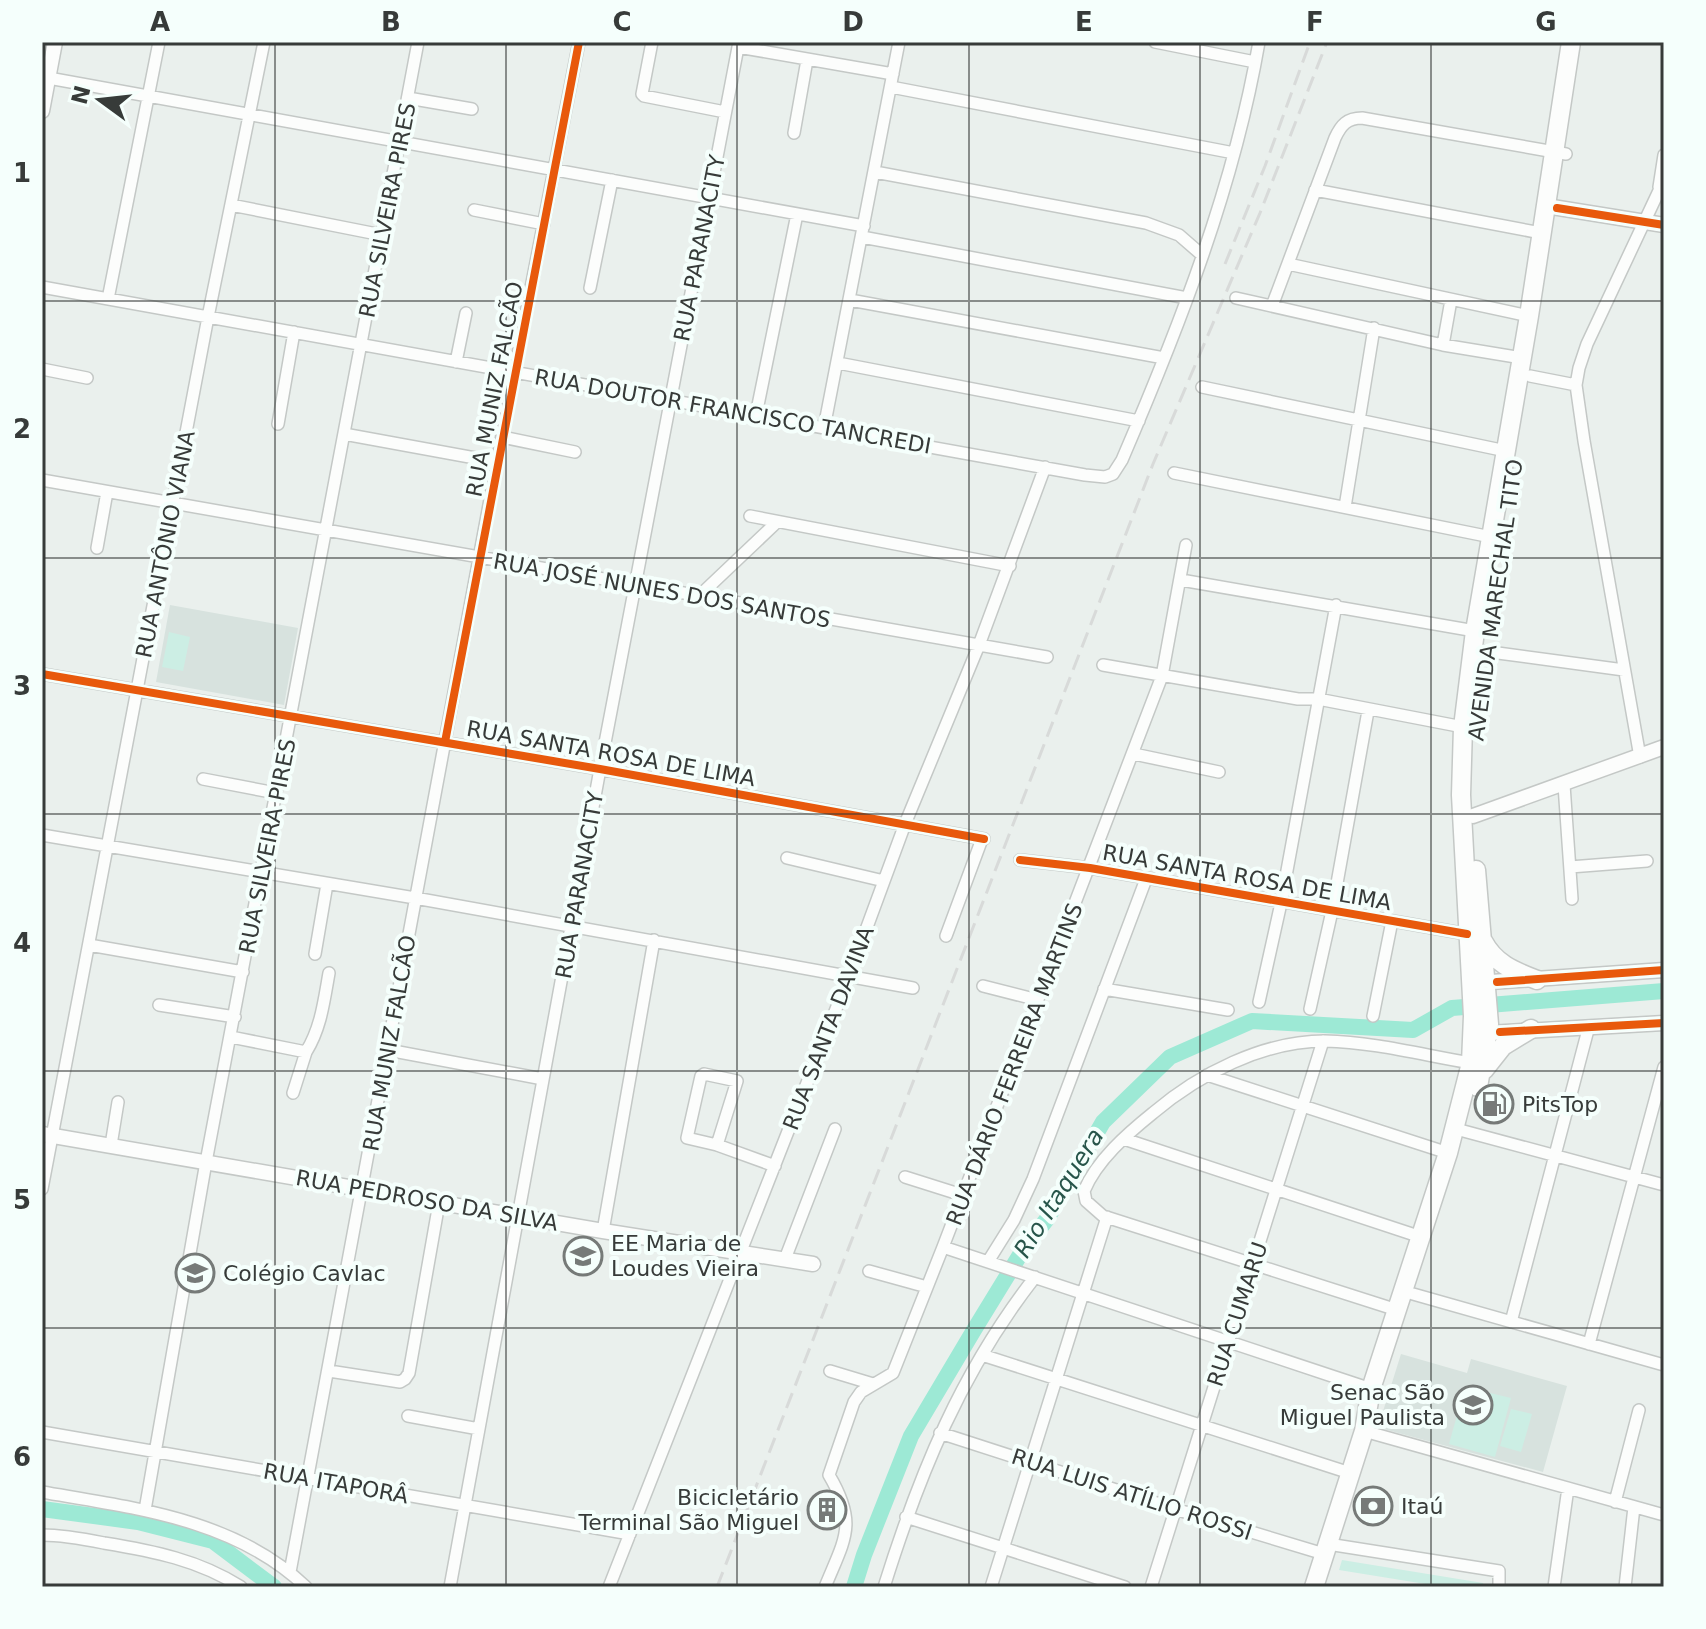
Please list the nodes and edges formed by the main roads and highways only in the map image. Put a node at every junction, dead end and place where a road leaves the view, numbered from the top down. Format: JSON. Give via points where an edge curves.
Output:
{"nodes":[{"id":1,"x":1571,"y":42,"type":"edge"},
{"id":2,"x":1584,"y":42,"type":"edge"},
{"id":3,"x":1560,"y":153,"type":"junction"},
{"id":4,"x":1552,"y":207,"type":"junction"},
{"id":5,"x":1474,"y":935,"type":"junction"},
{"id":6,"x":1537,"y":980,"type":"road end"},
{"id":7,"x":1531,"y":1029,"type":"road end"},
{"id":8,"x":1477,"y":1068,"type":"junction"},
{"id":9,"x":1460,"y":1130,"type":"junction"},
{"id":10,"x":1412,"y":1264,"type":"junction"},
{"id":11,"x":1413,"y":1294,"type":"junction"},
{"id":12,"x":1364,"y":1431,"type":"junction"},
{"id":13,"x":1314,"y":1587,"type":"edge"}],
"edges":[{"from":1,"to":3,"type":"main road","name":"AVENIDA MARECHAL TITO"},
{"from":2,"to":3,"type":"main road","name":"AVENIDA MARECHAL TITO"},
{"from":3,"to":4,"type":"main road","name":"AVENIDA MARECHAL TITO"},
{"from":4,"to":5,"type":"main road","name":"AVENIDA MARECHAL TITO","via":[[1473,731]]},
{"from":4,"to":5,"type":"main road","name":"AVENIDA MARECHAL TITO","via":[[1541,233],[1463,727],[1461,795]]},
{"from":5,"to":6,"type":"main road","via":[[1501,964]]},
{"from":5,"to":8,"type":"main road","name":"AVENIDA MARECHAL TITO"},
{"from":7,"to":8,"type":"main road"},
{"from":8,"to":9,"type":"main road","name":"AVENIDA MARECHAL TITO"},
{"from":9,"to":10,"type":"main road","name":"AVENIDA MARECHAL TITO"},
{"from":9,"to":11,"type":"main road","name":"AVENIDA MARECHAL TITO"},
{"from":10,"to":11,"type":"main road"},
{"from":10,"to":12,"type":"main road","name":"AVENIDA MARECHAL TITO","via":[[1371,1389],[1374,1398]]},
{"from":11,"to":12,"type":"main road","name":"AVENIDA MARECHAL TITO"},
{"from":12,"to":13,"type":"main road","name":"AVENIDA MARECHAL TITO"}]}
